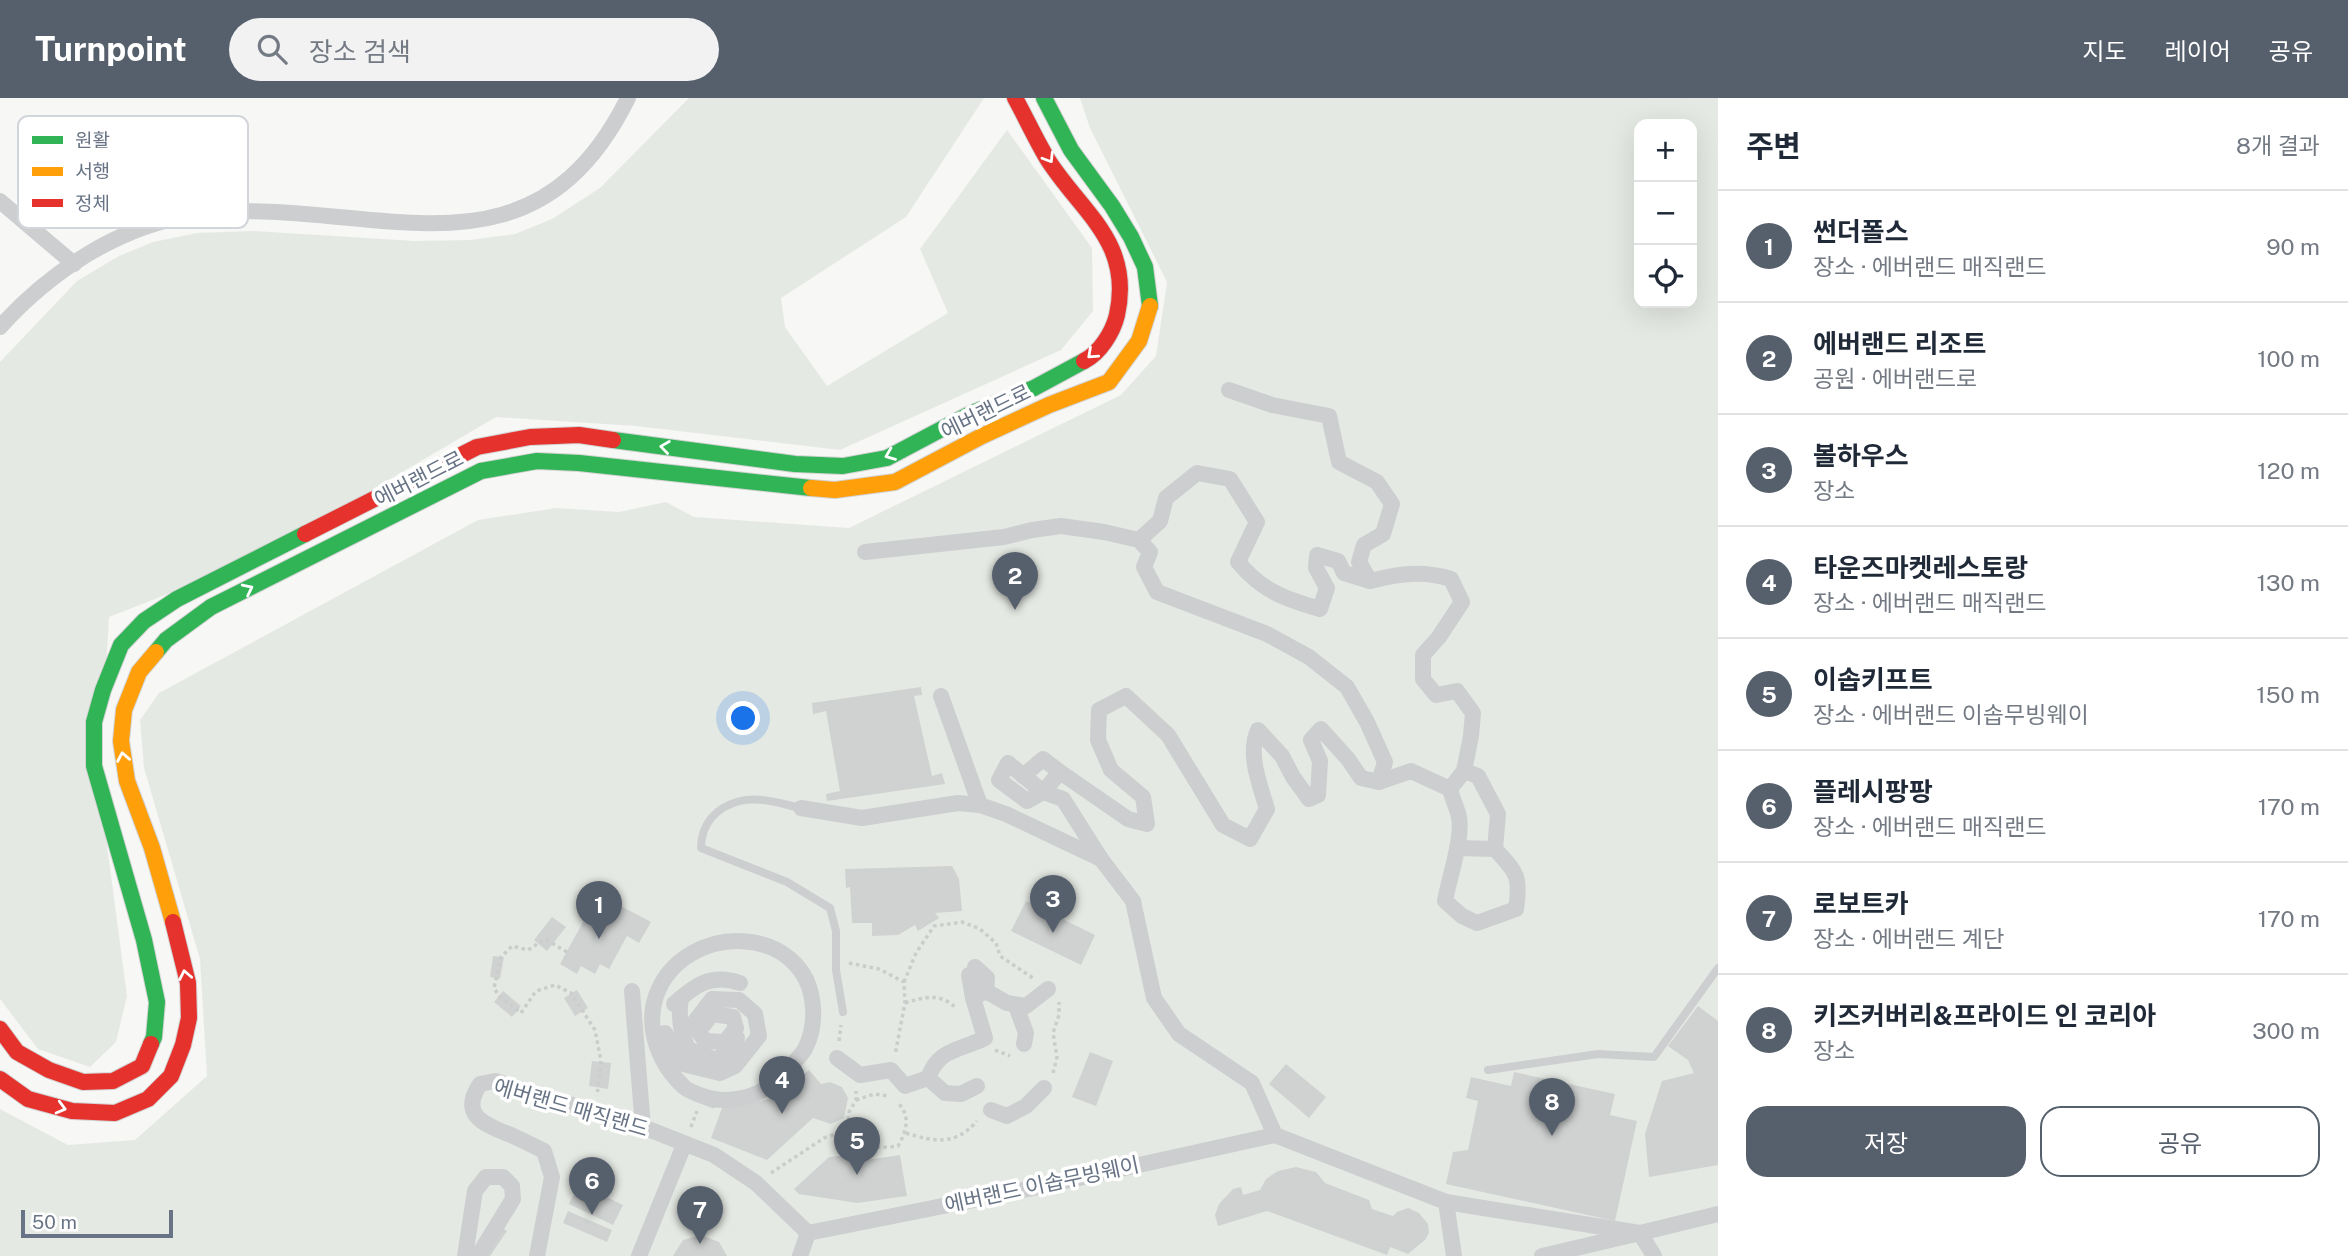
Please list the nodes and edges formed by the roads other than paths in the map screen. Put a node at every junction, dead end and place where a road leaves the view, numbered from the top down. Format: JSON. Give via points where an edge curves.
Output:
{"nodes":[{"id":1,"x":628,"y":98,"type":"edge"},
{"id":2,"x":1016,"y":98,"type":"edge"},
{"id":3,"x":1044,"y":98,"type":"edge"},
{"id":4,"x":0,"y":201,"type":"edge"},
{"id":5,"x":248,"y":212,"type":"edge"},
{"id":6,"x":18,"y":216,"type":"edge"},
{"id":7,"x":32,"y":228,"type":"edge"},
{"id":8,"x":146,"y":228,"type":"edge"},
{"id":9,"x":74,"y":264,"type":"junction"},
{"id":10,"x":0,"y":327,"type":"edge"},
{"id":11,"x":1229,"y":390,"type":"dead end"},
{"id":12,"x":1139,"y":540,"type":"junction"},
{"id":13,"x":866,"y":552,"type":"dead end"},
{"id":14,"x":1370,"y":581,"type":"junction"},
{"id":15,"x":941,"y":696,"type":"dead end"},
{"id":16,"x":1464,"y":771,"type":"junction"},
{"id":17,"x":1060,"y":772,"type":"junction"},
{"id":18,"x":1023,"y":776,"type":"junction"},
{"id":19,"x":1380,"y":782,"type":"junction"},
{"id":20,"x":1450,"y":789,"type":"junction"},
{"id":21,"x":1043,"y":792,"type":"junction"},
{"id":22,"x":980,"y":805,"type":"junction"},
{"id":23,"x":801,"y":808,"type":"joint"},
{"id":24,"x":1457,"y":848,"type":"junction"},
{"id":25,"x":1495,"y":849,"type":"junction"},
{"id":26,"x":1101,"y":859,"type":"junction"},
{"id":27,"x":1718,"y":968,"type":"edge"},
{"id":28,"x":972,"y":971,"type":"dead end"},
{"id":29,"x":740,"y":983,"type":"dead end"},
{"id":30,"x":1048,"y":989,"type":"dead end"},
{"id":31,"x":632,"y":991,"type":"dead end"},
{"id":32,"x":980,"y":994,"type":"junction"},
{"id":33,"x":681,"y":998,"type":"junction"},
{"id":34,"x":1016,"y":1006,"type":"junction"},
{"id":35,"x":842,"y":1012,"type":"road end"},
{"id":36,"x":733,"y":1017,"type":"junction"},
{"id":37,"x":0,"y":1029,"type":"edge"},
{"id":38,"x":698,"y":1032,"type":"junction"},
{"id":39,"x":665,"y":1033,"type":"junction"},
{"id":40,"x":1024,"y":1044,"type":"dead end"},
{"id":41,"x":837,"y":1058,"type":"road end"},
{"id":42,"x":663,"y":1061,"type":"junction"},
{"id":43,"x":1488,"y":1070,"type":"dead end"},
{"id":44,"x":928,"y":1078,"type":"junction"},
{"id":45,"x":0,"y":1079,"type":"edge"},
{"id":46,"x":977,"y":1086,"type":"dead end"},
{"id":47,"x":1044,"y":1088,"type":"dead end"},
{"id":48,"x":991,"y":1110,"type":"dead end"},
{"id":49,"x":643,"y":1127,"type":"junction"},
{"id":50,"x":1275,"y":1135,"type":"junction"},
{"id":51,"x":684,"y":1145,"type":"junction"},
{"id":52,"x":1446,"y":1202,"type":"junction"},
{"id":53,"x":1718,"y":1214,"type":"edge"},
{"id":54,"x":808,"y":1233,"type":"junction"},
{"id":55,"x":1640,"y":1233,"type":"junction"},
{"id":56,"x":465,"y":1256,"type":"edge"},
{"id":57,"x":478,"y":1256,"type":"edge"},
{"id":58,"x":537,"y":1256,"type":"edge"},
{"id":59,"x":639,"y":1256,"type":"edge"},
{"id":60,"x":800,"y":1256,"type":"edge"},
{"id":61,"x":1454,"y":1256,"type":"edge"},
{"id":62,"x":1542,"y":1256,"type":"edge"},
{"id":63,"x":1654,"y":1256,"type":"edge"}],
"edges":[{"from":1,"to":5,"type":"street","via":[[600,148],[580,169],[537,201],[508,214],[430,225]]},
{"from":2,"to":37,"type":"street","name":"에버랜드로","one_way":true,"via":[[1049,161],[1094,218],[1113,251],[1122,292],[1115,325],[1094,356],[887,458],[843,466],[795,464],[579,435],[530,437],[477,447],[177,599],[144,621],[121,645],[94,722],[94,766],[157,1002],[154,1037],[142,1066],[113,1081],[83,1082],[17,1052]]},
{"from":45,"to":3,"type":"street","name":"에버랜드로","one_way":true,"via":[[28,1099],[72,1111],[115,1112],[148,1100],[171,1076],[189,1018],[187,984],[152,848],[127,781],[121,730],[139,671],[166,639],[211,607],[481,471],[537,461],[835,490],[895,482],[982,436],[1110,382],[1139,341],[1150,308],[1145,267]]},
{"from":4,"to":6,"type":"street"},
{"from":7,"to":9,"type":"street"},
{"from":8,"to":9,"type":"street"},
{"from":9,"to":10,"type":"street","via":[[31,294]]},
{"from":11,"to":14,"type":"street","via":[[1272,405],[1329,416],[1339,462],[1377,482],[1392,504],[1382,534],[1364,545],[1359,562]]},
{"from":12,"to":13,"type":"street","via":[[1061,526]]},
{"from":12,"to":14,"type":"street","via":[[1160,521],[1167,498],[1197,473],[1230,479],[1257,522],[1237,562],[1251,578],[1280,597],[1320,609],[1327,588],[1316,568],[1317,555],[1338,561],[1344,573]]},
{"from":12,"to":19,"type":"street","via":[[1150,552],[1144,567],[1157,592],[1267,634],[1309,657],[1347,687],[1385,762]]},
{"from":14,"to":16,"type":"street","via":[[1403,573],[1434,574],[1451,579],[1462,601],[1423,655],[1423,679],[1436,695],[1457,691],[1473,713]]},
{"from":15,"to":22,"type":"street"},
{"from":16,"to":20,"type":"street"},
{"from":16,"to":25,"type":"street","via":[[1478,776],[1498,814]]},
{"from":17,"to":18,"type":"street","via":[[1043,759]]},
{"from":17,"to":19,"type":"street","via":[[1128,819],[1147,824],[1143,797],[1111,770],[1098,740],[1099,710],[1126,696],[1168,735],[1223,825],[1250,839],[1266,809],[1255,763],[1258,730],[1282,756],[1310,799],[1318,795],[1320,761],[1311,740],[1321,729],[1361,778]]},
{"from":17,"to":21,"type":"street"},
{"from":18,"to":21,"type":"street"},
{"from":18,"to":21,"type":"street","via":[[1008,763],[999,780],[1027,801]]},
{"from":19,"to":20,"type":"street","via":[[1411,771]]},
{"from":20,"to":24,"type":"street","via":[[1459,818]]},
{"from":21,"to":26,"type":"street","via":[[1063,799]]},
{"from":22,"to":23,"type":"street","via":[[958,803],[862,818]]},
{"from":22,"to":26,"type":"street"},
{"from":23,"to":35,"type":"lane","via":[[741,801],[713,815],[701,833],[702,848],[788,882],[830,908]]},
{"from":24,"to":25,"type":"street"},
{"from":24,"to":25,"type":"street","via":[[1445,901],[1477,923],[1516,909],[1520,886],[1513,869]]},
{"from":26,"to":50,"type":"street","via":[[1133,901],[1154,999],[1179,1034],[1252,1083]]},
{"from":27,"to":43,"type":"lane","via":[[1654,1058],[1598,1054]]},
{"from":28,"to":32,"type":"street"},
{"from":29,"to":33,"type":"street","via":[[706,980]]},
{"from":30,"to":34,"type":"street","via":[[1026,1006]]},
{"from":31,"to":49,"type":"street"},
{"from":32,"to":34,"type":"street"},
{"from":32,"to":44,"type":"street","via":[[985,1038],[945,1052]]},
{"from":33,"to":36,"type":"street","via":[[681,1032],[688,1049],[716,1060],[743,1031]]},
{"from":33,"to":39,"type":"street","via":[[674,1003]]},
{"from":34,"to":40,"type":"street","via":[[1026,1033]]},
{"from":36,"to":38,"type":"street","via":[[712,1014]]},
{"from":36,"to":38,"type":"street","via":[[736,1028],[725,1042],[705,1041]]},
{"from":38,"to":39,"type":"street","via":[[693,1024],[712,999],[739,1000],[755,1014],[759,1036],[735,1066],[720,1073],[683,1065]]},
{"from":39,"to":42,"type":"street"},
{"from":41,"to":44,"type":"street","via":[[860,1075],[891,1070],[905,1086]]},
{"from":42,"to":42,"type":"street","via":[[653,1037],[652,1009],[674,965],[694,950],[741,940],[767,946],[790,958],[804,976],[813,999],[814,1025],[804,1049],[772,1085],[748,1098],[708,1098],[685,1088]]},
{"from":44,"to":46,"type":"street","via":[[945,1093],[961,1094]]},
{"from":47,"to":48,"type":"street","via":[[1027,1106],[1007,1116]]},
{"from":49,"to":51,"type":"street","name":"에버랜드 매직랜드"},
{"from":49,"to":58,"type":"street","name":"에버랜드 매직랜드","via":[[495,1081],[480,1084],[472,1096],[473,1112],[486,1126],[544,1151],[552,1177]]},
{"from":50,"to":52,"type":"street"},
{"from":50,"to":54,"type":"street","name":"에버랜드 이솝무빙웨이"},
{"from":51,"to":54,"type":"street","name":"에버랜드 매직랜드","via":[[713,1155],[756,1182]]},
{"from":51,"to":59,"type":"street"},
{"from":52,"to":55,"type":"street"},
{"from":52,"to":61,"type":"street"},
{"from":53,"to":55,"type":"street"},
{"from":54,"to":60,"type":"street"},
{"from":55,"to":62,"type":"street"},
{"from":55,"to":63,"type":"street"},
{"from":56,"to":57,"type":"street","via":[[475,1191],[486,1177],[503,1177],[512,1185],[513,1199]]}]}
